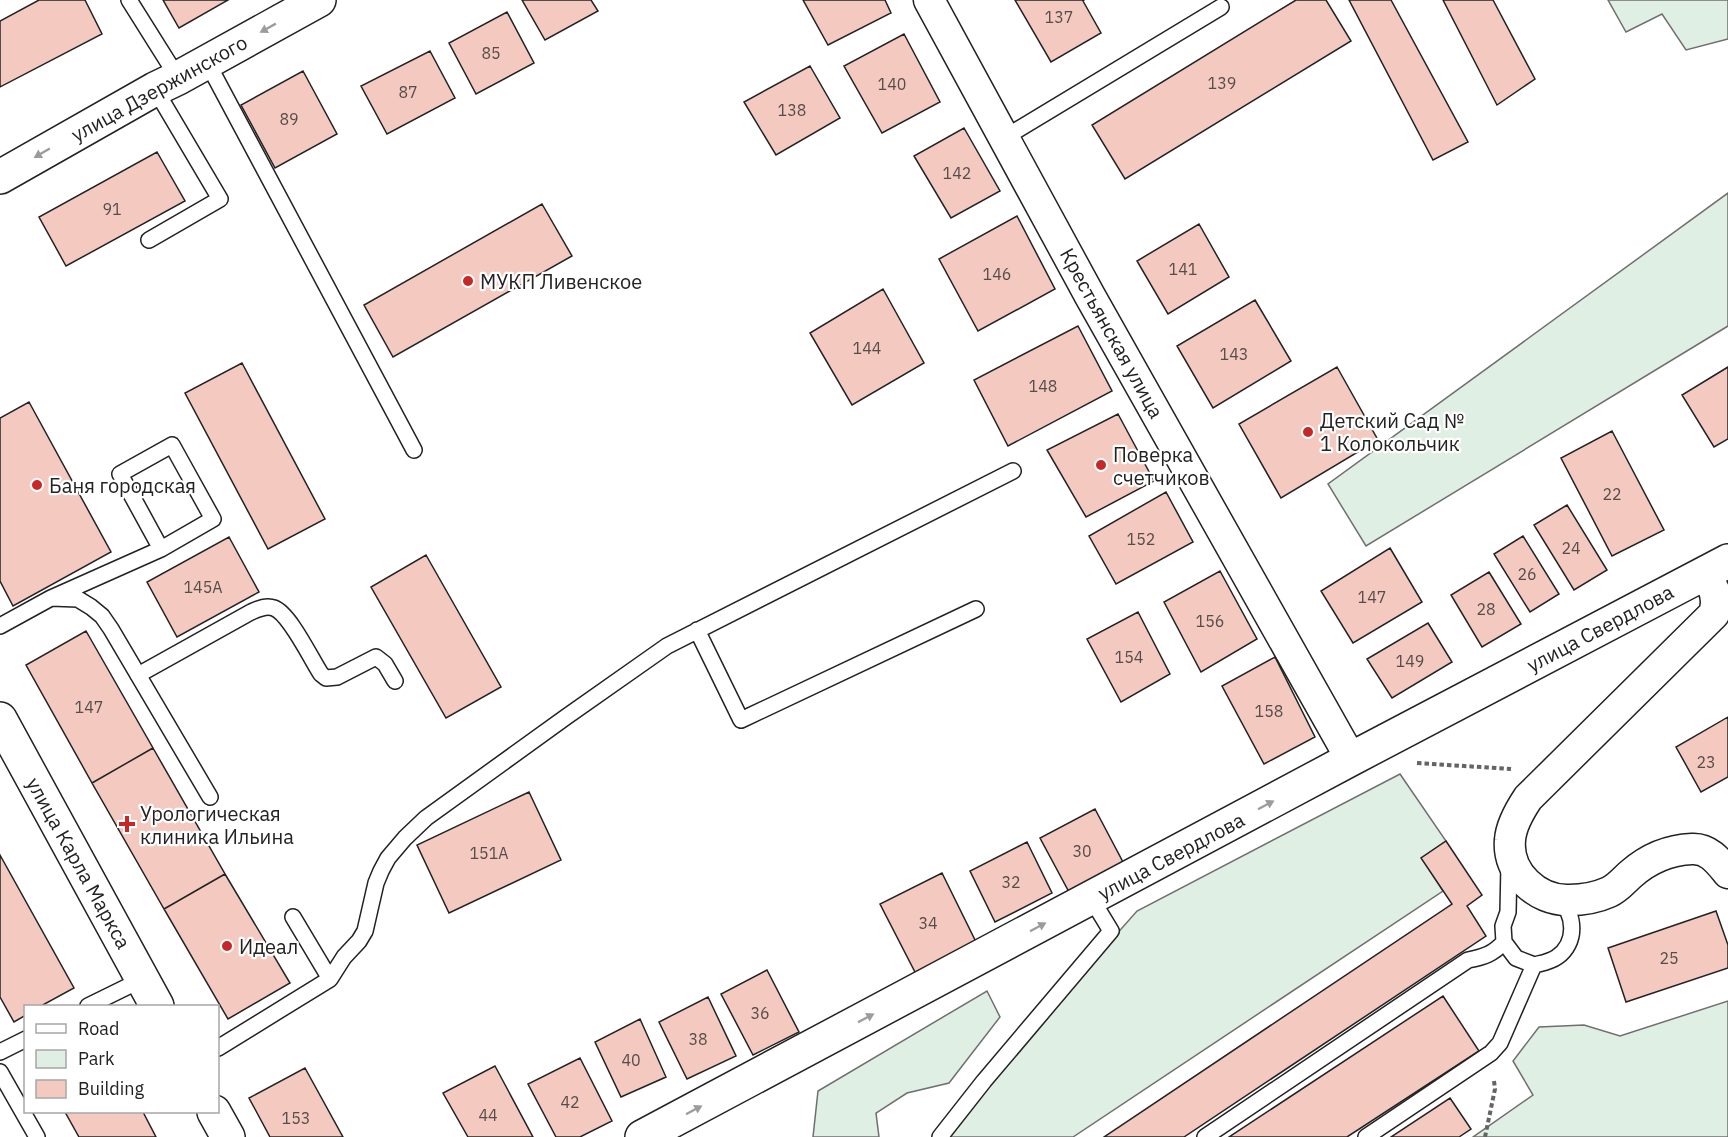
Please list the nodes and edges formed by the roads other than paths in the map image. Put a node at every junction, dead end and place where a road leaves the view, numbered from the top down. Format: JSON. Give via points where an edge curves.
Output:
{"nodes":[{"id":1,"x":129,"y":0,"type":"edge"},
{"id":2,"x":319,"y":0,"type":"edge"},
{"id":3,"x":929,"y":0,"type":"edge"},
{"id":4,"x":1221,"y":7,"type":"dead end"},
{"id":5,"x":207,"y":62,"type":"junction"},
{"id":6,"x":166,"y":83,"type":"junction"},
{"id":7,"x":1004,"y":138,"type":"junction"},
{"id":8,"x":0,"y":177,"type":"edge"},
{"id":9,"x":149,"y":240,"type":"dead end"},
{"id":10,"x":414,"y":450,"type":"dead end"},
{"id":11,"x":1013,"y":471,"type":"dead end"},
{"id":12,"x":160,"y":549,"type":"junction"},
{"id":13,"x":1714,"y":568,"type":"edge"},
{"id":14,"x":51,"y":598,"type":"junction"},
{"id":15,"x":976,"y":609,"type":"dead end"},
{"id":16,"x":0,"y":626,"type":"edge"},
{"id":17,"x":698,"y":630,"type":"junction"},
{"id":18,"x":138,"y":675,"type":"junction"},
{"id":19,"x":395,"y":681,"type":"dead end"},
{"id":20,"x":0,"y":719,"type":"edge"},
{"id":21,"x":1351,"y":759,"type":"junction"},
{"id":22,"x":210,"y":797,"type":"dead end"},
{"id":23,"x":1510,"y":838,"type":"junction"},
{"id":24,"x":1728,"y":873,"type":"edge"},
{"id":25,"x":1547,"y":896,"type":"junction"},
{"id":26,"x":1091,"y":898,"type":"junction"},
{"id":27,"x":1508,"y":912,"type":"junction"},
{"id":28,"x":293,"y":917,"type":"dead end"},
{"id":29,"x":1503,"y":942,"type":"junction"},
{"id":30,"x":1534,"y":965,"type":"junction"},
{"id":31,"x":330,"y":980,"type":"junction"},
{"id":32,"x":150,"y":993,"type":"edge"},
{"id":33,"x":93,"y":1005,"type":"edge"},
{"id":34,"x":24,"y":1040,"type":"edge"},
{"id":35,"x":219,"y":1047,"type":"edge"},
{"id":36,"x":0,"y":1052,"type":"edge"},
{"id":37,"x":0,"y":1072,"type":"edge"},
{"id":38,"x":215,"y":1113,"type":"edge"},
{"id":39,"x":37,"y":1137,"type":"edge"},
{"id":40,"x":228,"y":1137,"type":"edge"},
{"id":41,"x":642,"y":1137,"type":"edge"},
{"id":42,"x":939,"y":1137,"type":"edge"},
{"id":43,"x":1205,"y":1137,"type":"edge"},
{"id":44,"x":1366,"y":1137,"type":"edge"}],
"edges":[{"from":1,"to":6,"type":"lane"},
{"from":2,"to":5,"type":"main road","name":"улица Дзержинского","one_way":true},
{"from":3,"to":7,"type":"street","name":"Крестьянская улица"},
{"from":4,"to":7,"type":"lane"},
{"from":5,"to":6,"type":"main road","name":"улица Дзержинского"},
{"from":5,"to":10,"type":"lane"},
{"from":6,"to":8,"type":"main road","name":"улица Дзержинского","one_way":true},
{"from":6,"to":9,"type":"lane","via":[[220,199]]},
{"from":7,"to":21,"type":"street","name":"Крестьянская улица"},
{"from":11,"to":17,"type":"lane"},
{"from":12,"to":12,"type":"lane","via":[[213,519],[172,445],[120,474]]},
{"from":12,"to":14,"type":"lane"},
{"from":13,"to":21,"type":"main road","name":"улица Свердлова"},
{"from":13,"to":23,"type":"street","name":"улица Свердлова","via":[[1709,581],[1716,607],[1710,620],[1528,798]]},
{"from":14,"to":16,"type":"lane"},
{"from":14,"to":18,"type":"lane","via":[[78,599],[97,611]]},
{"from":15,"to":17,"type":"lane","via":[[741,720]]},
{"from":17,"to":31,"type":"lane","via":[[666,646],[426,818],[388,858],[376,883],[359,942]]},
{"from":18,"to":19,"type":"lane","via":[[250,612],[267,607],[285,618],[326,678],[337,677],[376,657]]},
{"from":18,"to":22,"type":"lane"},
{"from":20,"to":32,"type":"main road","name":"улица Карла Маркса"},
{"from":26,"to":21,"type":"main road","name":"улица Свердлова","one_way":true},
{"from":23,"to":25,"type":"street","name":"улица Свердлова","via":[[1515,867],[1524,880]]},
{"from":23,"to":27,"type":"lane"},
{"from":24,"to":25,"type":"street","via":[[1713,855],[1695,848],[1648,861],[1611,891],[1578,899]]},
{"from":25,"to":27,"type":"lane","via":[[1520,899]]},
{"from":25,"to":30,"type":"lane","via":[[1566,907],[1572,932],[1569,943],[1557,957]]},
{"from":41,"to":26,"type":"main road","name":"улица Свердлова","one_way":true},
{"from":26,"to":42,"type":"lane","via":[[1111,931]]},
{"from":27,"to":29,"type":"lane"},
{"from":28,"to":31,"type":"lane"},
{"from":29,"to":30,"type":"lane","via":[[1516,958]]},
{"from":29,"to":43,"type":"lane","via":[[1488,956],[1468,960],[1443,976]]},
{"from":30,"to":44,"type":"lane","via":[[1500,1043],[1491,1053]]},
{"from":31,"to":35,"type":"lane"},
{"from":32,"to":33,"type":"lane"},
{"from":34,"to":36,"type":"lane"},
{"from":37,"to":39,"type":"lane"},
{"from":38,"to":40,"type":"main road"}]}
